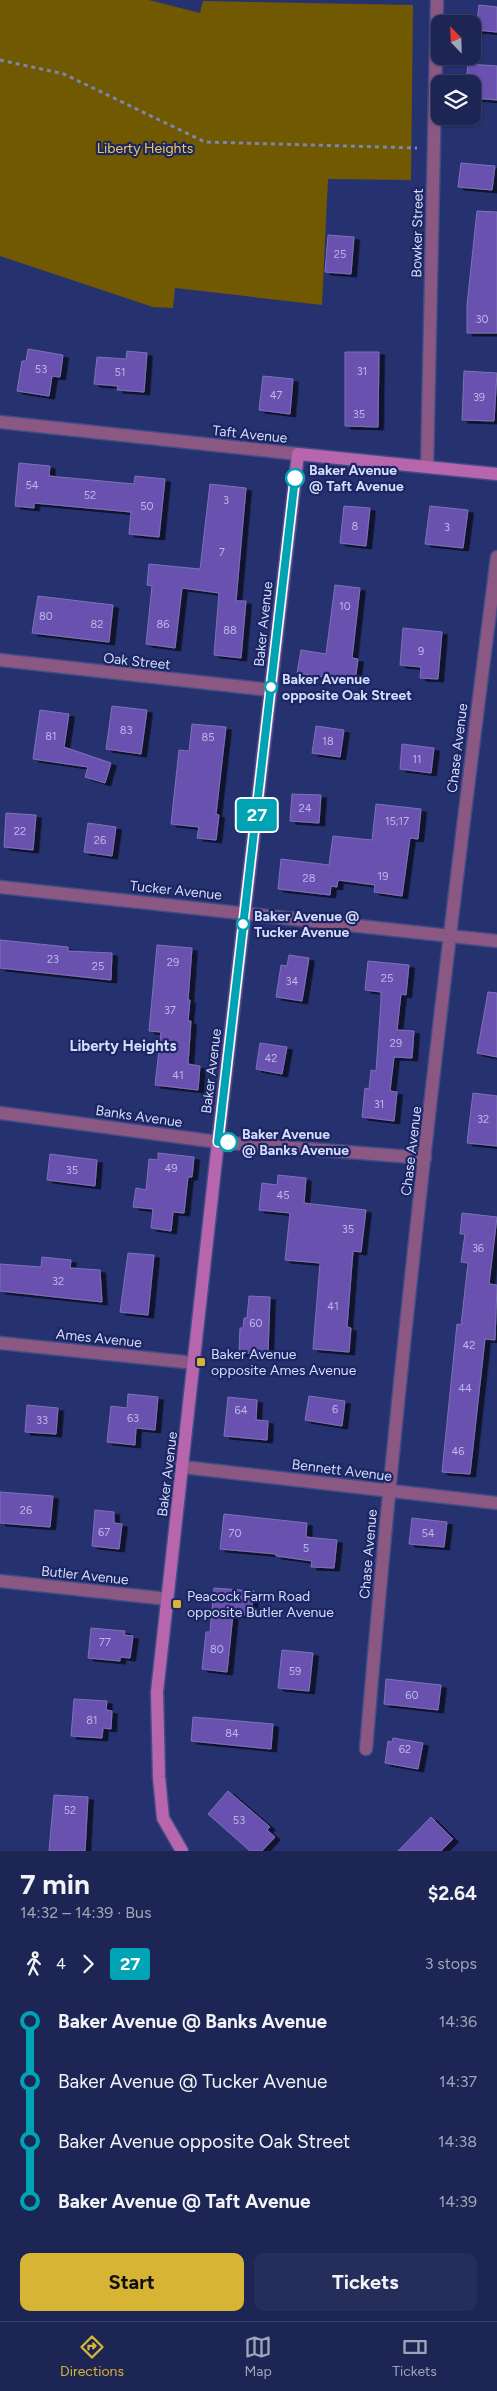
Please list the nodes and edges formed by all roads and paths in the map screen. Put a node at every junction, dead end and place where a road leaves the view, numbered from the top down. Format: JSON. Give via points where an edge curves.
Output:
{"nodes":[{"id":1,"x":437,"y":0,"type":"edge"},
{"id":2,"x":0,"y":60,"type":"edge"},
{"id":3,"x":434,"y":148,"type":"junction"},
{"id":4,"x":0,"y":422,"type":"edge"},
{"id":5,"x":298,"y":454,"type":"junction"},
{"id":6,"x":427,"y":467,"type":"junction"},
{"id":7,"x":497,"y":474,"type":"edge"},
{"id":8,"x":497,"y":557,"type":"edge"},
{"id":9,"x":0,"y":660,"type":"edge"},
{"id":10,"x":271,"y":690,"type":"junction"},
{"id":11,"x":0,"y":887,"type":"edge"},
{"id":12,"x":245,"y":912,"type":"junction"},
{"id":13,"x":450,"y":935,"type":"junction"},
{"id":14,"x":497,"y":941,"type":"edge"},
{"id":15,"x":0,"y":1113,"type":"edge"},
{"id":16,"x":218,"y":1142,"type":"junction"},
{"id":17,"x":425,"y":1158,"type":"junction"},
{"id":18,"x":0,"y":1343,"type":"edge"},
{"id":19,"x":196,"y":1362,"type":"junction"},
{"id":20,"x":183,"y":1467,"type":"junction"},
{"id":21,"x":389,"y":1492,"type":"junction"},
{"id":22,"x":497,"y":1503,"type":"edge"},
{"id":23,"x":0,"y":1580,"type":"edge"},
{"id":24,"x":168,"y":1599,"type":"junction"},
{"id":25,"x":366,"y":1749,"type":"dead end"},
{"id":26,"x":182,"y":1851,"type":"edge"}],
"edges":[{"from":1,"to":3,"type":"street","name":"Bowker Street"},
{"from":2,"to":3,"type":"path","via":[[64,74],[205,142]]},
{"from":3,"to":6,"type":"street","name":"Bowker Street"},
{"from":4,"to":5,"type":"street","name":"Taft Avenue"},
{"from":5,"to":6,"type":"street","name":"Taft Avenue"},
{"from":5,"to":10,"type":"street","name":"Baker Avenue"},
{"from":6,"to":7,"type":"street","name":"Taft Avenue"},
{"from":8,"to":13,"type":"street","name":"Chase Avenue"},
{"from":9,"to":10,"type":"street","name":"Oak Street"},
{"from":10,"to":12,"type":"street","name":"Baker Avenue"},
{"from":11,"to":12,"type":"street","name":"Tucker Avenue"},
{"from":12,"to":13,"type":"street","name":"Tucker Avenue"},
{"from":12,"to":16,"type":"street","name":"Baker Avenue"},
{"from":13,"to":14,"type":"street","name":"Tucker Avenue"},
{"from":13,"to":17,"type":"street","name":"Chase Avenue"},
{"from":15,"to":16,"type":"street","name":"Banks Avenue"},
{"from":16,"to":17,"type":"street","name":"Banks Avenue"},
{"from":16,"to":19,"type":"street","name":"Baker Avenue"},
{"from":17,"to":21,"type":"street","name":"Chase Avenue"},
{"from":18,"to":19,"type":"street","name":"Ames Avenue"},
{"from":19,"to":20,"type":"street","name":"Baker Avenue"},
{"from":20,"to":21,"type":"street","name":"Bennett Avenue"},
{"from":20,"to":24,"type":"street","name":"Baker Avenue"},
{"from":21,"to":22,"type":"street","name":"Bennett Avenue"},
{"from":21,"to":25,"type":"street","name":"Chase Avenue"},
{"from":23,"to":24,"type":"street","name":"Butler Avenue"},
{"from":24,"to":26,"type":"street","name":"Baker Avenue","via":[[158,1692],[159,1777],[163,1818]]}]}
